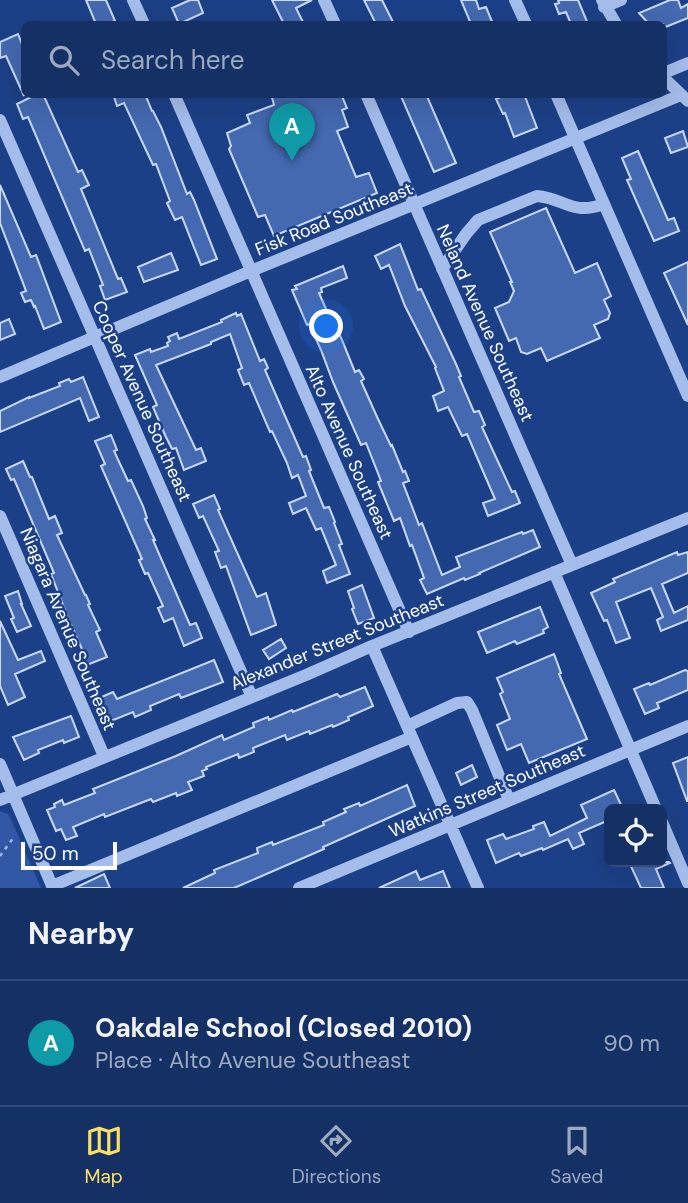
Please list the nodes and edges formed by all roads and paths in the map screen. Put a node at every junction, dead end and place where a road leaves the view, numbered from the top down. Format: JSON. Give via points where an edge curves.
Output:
{"nodes":[{"id":1,"x":133,"y":0,"type":"edge"},
{"id":2,"x":324,"y":0,"type":"edge"},
{"id":3,"x":515,"y":0,"type":"edge"},
{"id":4,"x":621,"y":0,"type":"edge"},
{"id":5,"x":603,"y":3,"type":"edge"},
{"id":6,"x":143,"y":21,"type":"edge"},
{"id":7,"x":334,"y":21,"type":"edge"},
{"id":8,"x":525,"y":21,"type":"edge"},
{"id":9,"x":614,"y":21,"type":"edge"},
{"id":10,"x":688,"y":63,"type":"edge"},
{"id":11,"x":667,"y":74,"type":"edge"},
{"id":12,"x":667,"y":80,"type":"edge"},
{"id":13,"x":176,"y":98,"type":"edge"},
{"id":14,"x":368,"y":98,"type":"edge"},
{"id":15,"x":558,"y":98,"type":"edge"},
{"id":16,"x":685,"y":98,"type":"edge"},
{"id":17,"x":0,"y":120,"type":"edge"},
{"id":18,"x":576,"y":139,"type":"junction"},
{"id":19,"x":604,"y":204,"type":"junction"},
{"id":20,"x":414,"y":205,"type":"junction"},
{"id":21,"x":442,"y":269,"type":"junction"},
{"id":22,"x":251,"y":271,"type":"junction"},
{"id":23,"x":95,"y":338,"type":"junction"},
{"id":24,"x":0,"y":377,"type":"edge"},
{"id":25,"x":688,"y":396,"type":"edge"},
{"id":26,"x":0,"y":516,"type":"edge"},
{"id":27,"x":688,"y":518,"type":"edge"},
{"id":28,"x":572,"y":565,"type":"junction"},
{"id":29,"x":554,"y":572,"type":"junction"},
{"id":30,"x":409,"y":632,"type":"junction"},
{"id":31,"x":372,"y":646,"type":"junction"},
{"id":32,"x":252,"y":696,"type":"junction"},
{"id":33,"x":688,"y":726,"type":"edge"},
{"id":34,"x":410,"y":731,"type":"junction"},
{"id":35,"x":631,"y":750,"type":"junction"},
{"id":36,"x":104,"y":757,"type":"junction"},
{"id":37,"x":0,"y":764,"type":"edge"},
{"id":38,"x":13,"y":795,"type":"junction"},
{"id":39,"x":0,"y":800,"type":"edge"},
{"id":40,"x":509,"y":800,"type":"junction"},
{"id":41,"x":654,"y":804,"type":"edge"},
{"id":42,"x":450,"y":824,"type":"junction"},
{"id":43,"x":667,"y":834,"type":"edge"},
{"id":44,"x":14,"y":837,"type":"dead end"},
{"id":45,"x":0,"y":856,"type":"edge"},
{"id":46,"x":688,"y":883,"type":"edge"},
{"id":47,"x":53,"y":887,"type":"edge"},
{"id":48,"x":299,"y":888,"type":"edge"},
{"id":49,"x":478,"y":888,"type":"edge"}],
"edges":[{"from":1,"to":6,"type":"street"},
{"from":2,"to":7,"type":"street"},
{"from":3,"to":8,"type":"street"},
{"from":4,"to":5,"type":"street"},
{"from":5,"to":9,"type":"street"},
{"from":10,"to":11,"type":"street"},
{"from":12,"to":16,"type":"street"},
{"from":13,"to":22,"type":"street","name":"Alto Avenue Southeast"},
{"from":14,"to":20,"type":"street","name":"Neland Avenue Southeast"},
{"from":15,"to":18,"type":"street"},
{"from":16,"to":18,"type":"street","name":"Fisk Road Southeast"},
{"from":17,"to":23,"type":"street","name":"Cooper Avenue Southeast"},
{"from":18,"to":19,"type":"street"},
{"from":18,"to":20,"type":"street","name":"Fisk Road Southeast"},
{"from":19,"to":21,"type":"street","via":[[580,208],[537,196],[478,220]]},
{"from":19,"to":25,"type":"street"},
{"from":20,"to":21,"type":"street","name":"Neland Avenue Southeast"},
{"from":20,"to":22,"type":"street","name":"Fisk Road Southeast"},
{"from":21,"to":28,"type":"street","name":"Neland Avenue Southeast"},
{"from":22,"to":23,"type":"street","name":"Fisk Road Southeast"},
{"from":22,"to":30,"type":"street","name":"Alto Avenue Southeast"},
{"from":23,"to":24,"type":"street","name":"Fisk Road Southeast"},
{"from":23,"to":32,"type":"street","name":"Cooper Avenue Southeast"},
{"from":26,"to":36,"type":"street","name":"Niagara Avenue Southeast"},
{"from":27,"to":28,"type":"street","name":"Alexander Street Southeast"},
{"from":28,"to":29,"type":"street","name":"Alexander Street Southeast"},
{"from":29,"to":30,"type":"street","name":"Alexander Street Southeast"},
{"from":29,"to":35,"type":"street"},
{"from":30,"to":31,"type":"street","name":"Alexander Street Southeast"},
{"from":31,"to":32,"type":"street","name":"Alexander Street Southeast"},
{"from":31,"to":34,"type":"street"},
{"from":32,"to":36,"type":"street","name":"Alexander Street Southeast"},
{"from":33,"to":35,"type":"street","name":"Watkins Street Southeast"},
{"from":34,"to":40,"type":"street","via":[[457,703],[467,702]]},
{"from":34,"to":42,"type":"street"},
{"from":34,"to":47,"type":"street"},
{"from":35,"to":40,"type":"street","name":"Watkins Street Southeast"},
{"from":35,"to":41,"type":"street"},
{"from":36,"to":38,"type":"street","name":"Alexander Street Southeast"},
{"from":37,"to":38,"type":"street"},
{"from":38,"to":39,"type":"street","name":"Alexander Street Southeast"},
{"from":38,"to":47,"type":"street"},
{"from":40,"to":42,"type":"street","name":"Watkins Street Southeast"},
{"from":42,"to":48,"type":"street","name":"Watkins Street Southeast"},
{"from":42,"to":49,"type":"street"},
{"from":43,"to":46,"type":"street"},
{"from":44,"to":45,"type":"path"}]}
